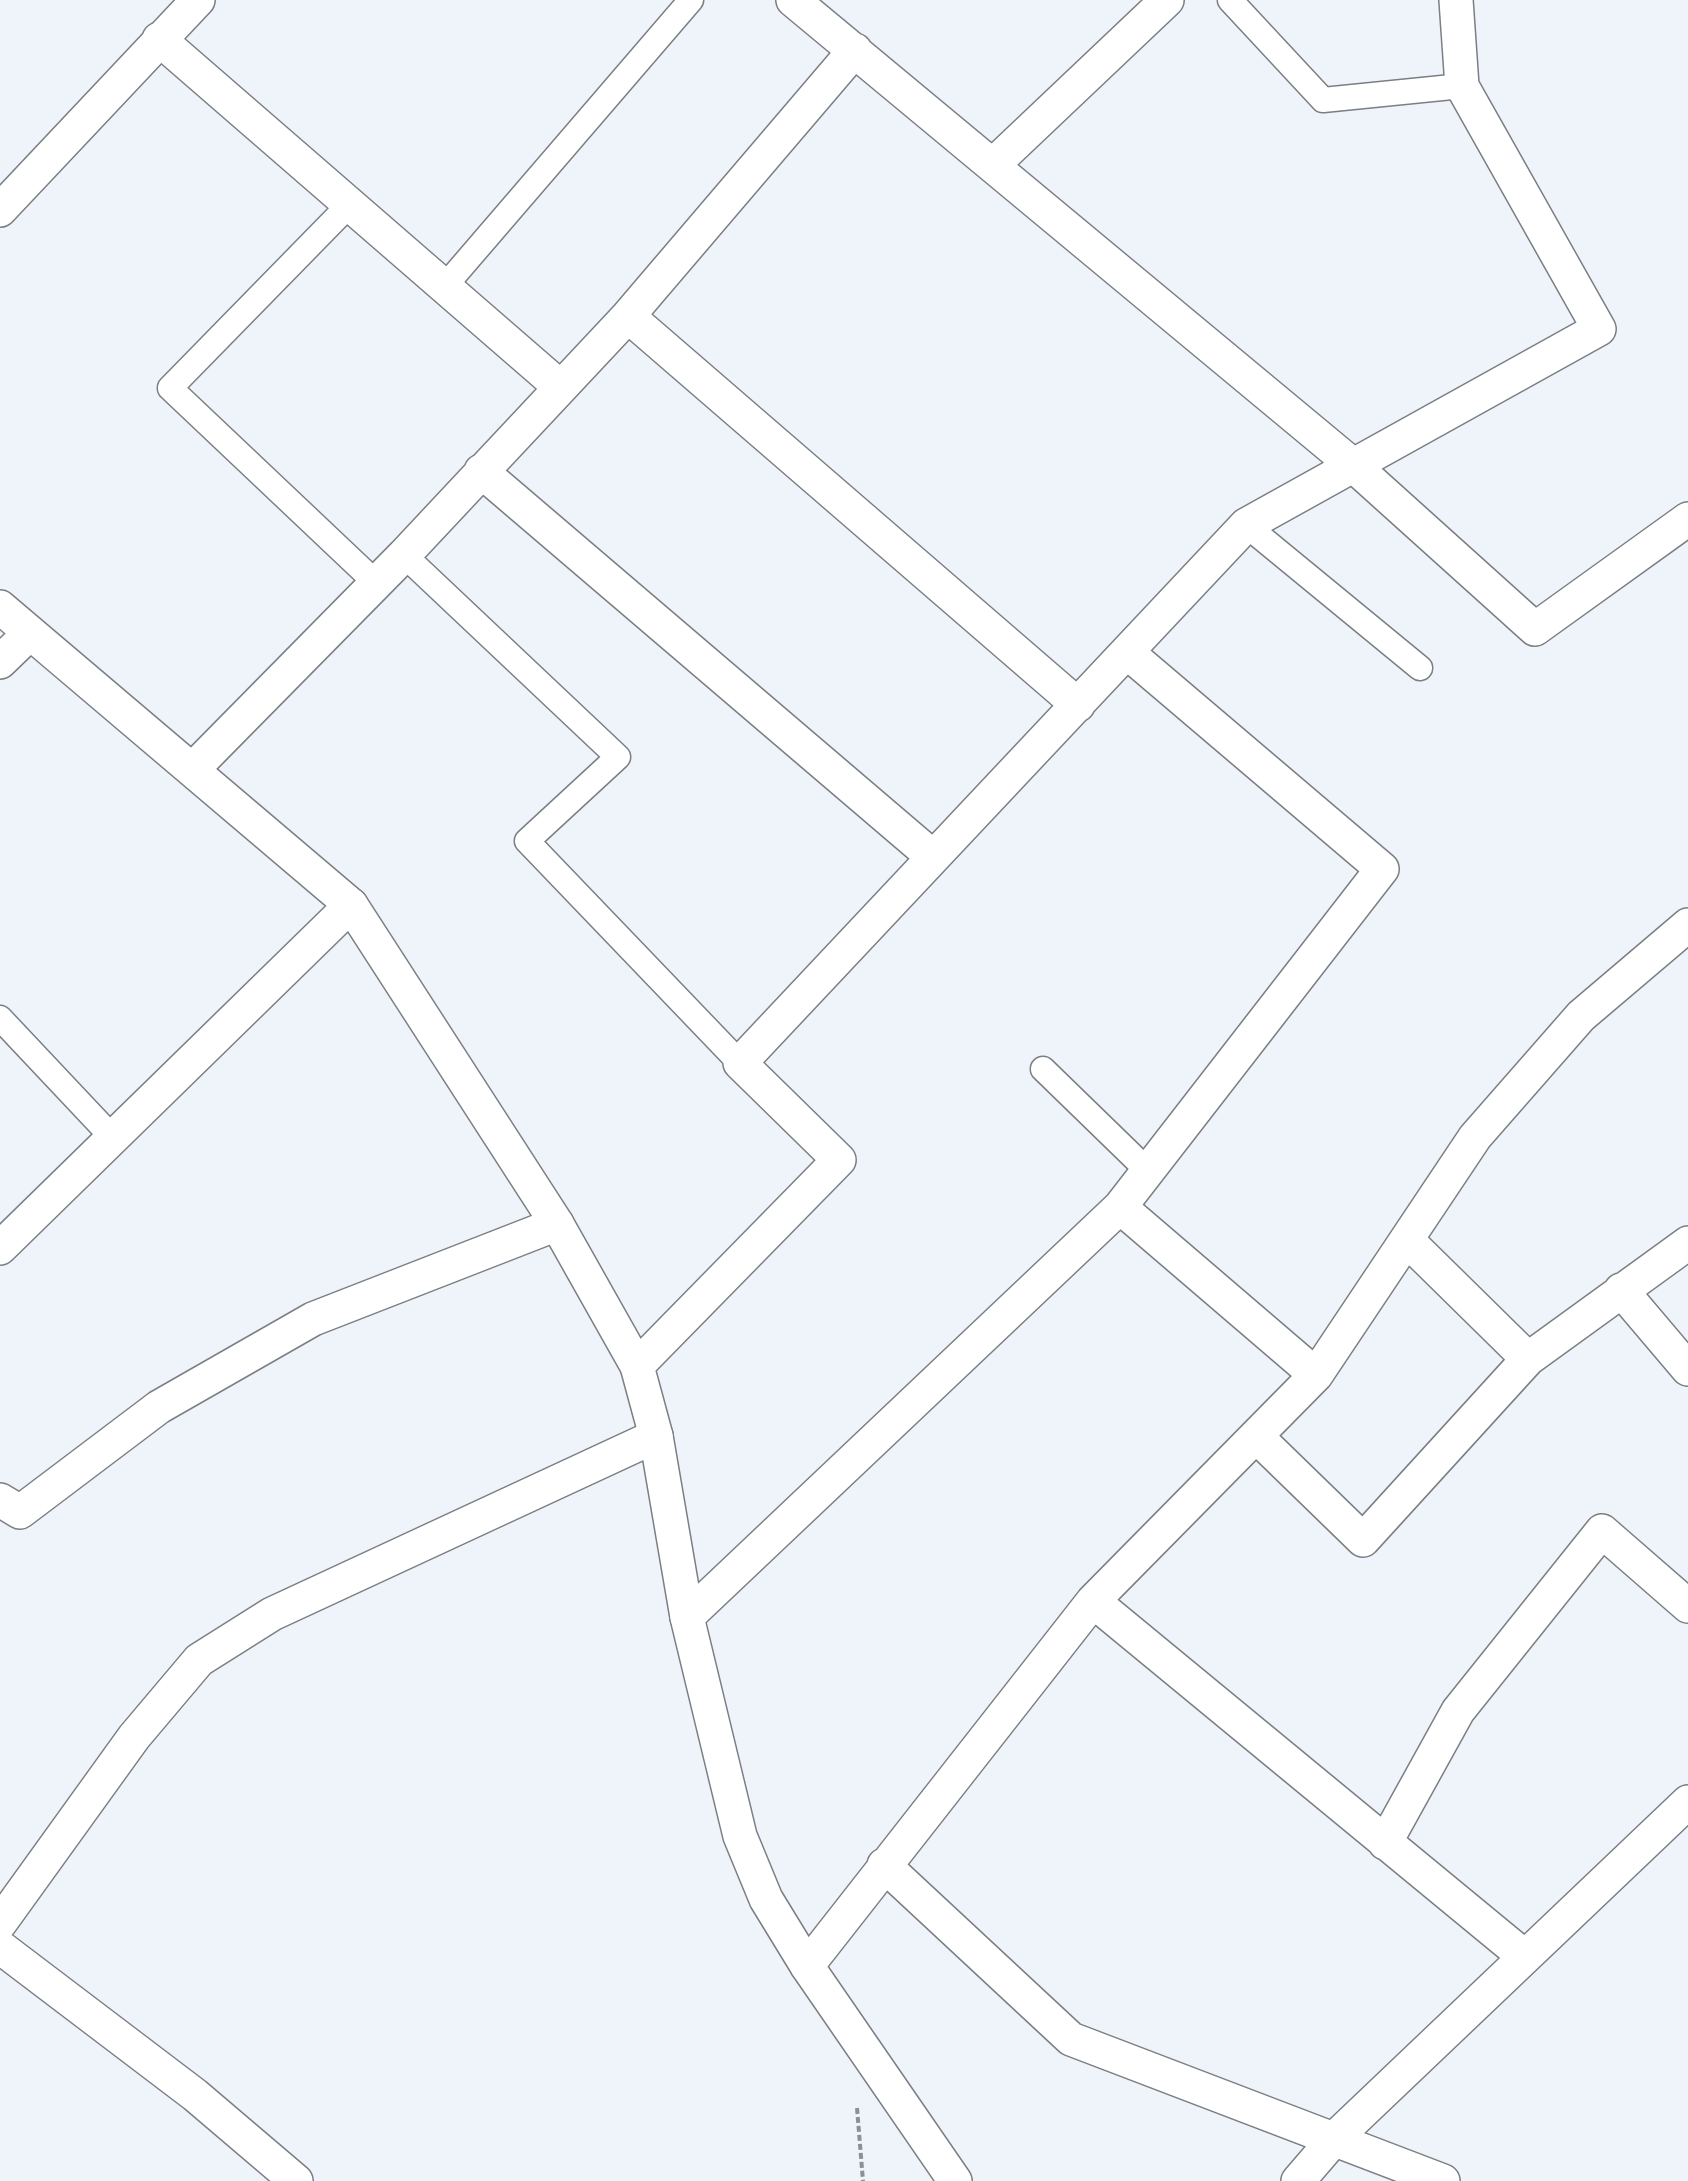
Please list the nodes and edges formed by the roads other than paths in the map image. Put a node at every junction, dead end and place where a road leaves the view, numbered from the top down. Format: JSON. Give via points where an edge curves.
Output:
{"nodes":[{"id":1,"x":198,"y":0,"type":"edge"},
{"id":2,"x":691,"y":0,"type":"edge"},
{"id":3,"x":793,"y":0,"type":"edge"},
{"id":4,"x":1167,"y":0,"type":"edge"},
{"id":5,"x":1230,"y":0,"type":"edge"},
{"id":6,"x":1456,"y":0,"type":"edge"},
{"id":7,"x":159,"y":39,"type":"junction"},
{"id":8,"x":855,"y":50,"type":"junction"},
{"id":9,"x":1462,"y":86,"type":"junction"},
{"id":10,"x":994,"y":164,"type":"junction"},
{"id":11,"x":350,"y":204,"type":"junction"},
{"id":12,"x":0,"y":210,"type":"edge"},
{"id":13,"x":445,"y":286,"type":"junction"},
{"id":14,"x":627,"y":316,"type":"junction"},
{"id":15,"x":559,"y":386,"type":"junction"},
{"id":16,"x":1354,"y":466,"type":"junction"},
{"id":17,"x":481,"y":471,"type":"junction"},
{"id":18,"x":1688,"y":519,"type":"edge"},
{"id":19,"x":1246,"y":525,"type":"junction"},
{"id":20,"x":404,"y":555,"type":"junction"},
{"id":21,"x":375,"y":582,"type":"junction"},
{"id":22,"x":0,"y":607,"type":"edge"},
{"id":23,"x":30,"y":633,"type":"junction"},
{"id":24,"x":1128,"y":653,"type":"junction"},
{"id":25,"x":0,"y":662,"type":"edge"},
{"id":26,"x":1420,"y":668,"type":"dead end"},
{"id":27,"x":1078,"y":705,"type":"junction"},
{"id":28,"x":193,"y":769,"type":"junction"},
{"id":29,"x":933,"y":857,"type":"junction"},
{"id":30,"x":351,"y":905,"type":"junction"},
{"id":31,"x":1688,"y":925,"type":"edge"},
{"id":32,"x":0,"y":1018,"type":"edge"},
{"id":33,"x":740,"y":1063,"type":"junction"},
{"id":34,"x":1042,"y":1068,"type":"dead end"},
{"id":35,"x":114,"y":1139,"type":"junction"},
{"id":36,"x":1149,"y":1172,"type":"junction"},
{"id":37,"x":1120,"y":1207,"type":"junction"},
{"id":38,"x":557,"y":1224,"type":"junction"},
{"id":39,"x":1408,"y":1240,"type":"junction"},
{"id":40,"x":1688,"y":1243,"type":"edge"},
{"id":41,"x":0,"y":1248,"type":"edge"},
{"id":42,"x":1621,"y":1290,"type":"junction"},
{"id":43,"x":1528,"y":1359,"type":"junction"},
{"id":44,"x":636,"y":1366,"type":"junction"},
{"id":45,"x":1688,"y":1369,"type":"edge"},
{"id":46,"x":1316,"y":1375,"type":"junction"},
{"id":47,"x":656,"y":1436,"type":"junction"},
{"id":48,"x":1256,"y":1436,"type":"junction"},
{"id":49,"x":0,"y":1500,"type":"edge"},
{"id":50,"x":1093,"y":1601,"type":"junction"},
{"id":51,"x":1688,"y":1606,"type":"edge"},
{"id":52,"x":687,"y":1617,"type":"junction"},
{"id":53,"x":1688,"y":1802,"type":"edge"},
{"id":54,"x":1385,"y":1843,"type":"junction"},
{"id":55,"x":884,"y":1865,"type":"junction"},
{"id":56,"x":0,"y":1923,"type":"edge"},
{"id":57,"x":0,"y":1947,"type":"edge"},
{"id":58,"x":1525,"y":1957,"type":"junction"},
{"id":59,"x":807,"y":1966,"type":"junction"},
{"id":60,"x":1335,"y":2138,"type":"junction"},
{"id":61,"x":296,"y":2181,"type":"edge"},
{"id":62,"x":955,"y":2181,"type":"edge"},
{"id":63,"x":1298,"y":2181,"type":"edge"},
{"id":64,"x":1443,"y":2181,"type":"edge"}],
"edges":[{"from":1,"to":7,"type":"street"},
{"from":2,"to":13,"type":"lane"},
{"from":3,"to":8,"type":"street"},
{"from":4,"to":10,"type":"street"},
{"from":5,"to":9,"type":"lane","via":[[1323,100]]},
{"from":6,"to":9,"type":"street"},
{"from":7,"to":11,"type":"street"},
{"from":7,"to":12,"type":"street"},
{"from":8,"to":10,"type":"street"},
{"from":8,"to":14,"type":"street"},
{"from":9,"to":16,"type":"street","via":[[1599,329]]},
{"from":10,"to":16,"type":"street"},
{"from":11,"to":13,"type":"street"},
{"from":11,"to":21,"type":"lane","via":[[170,388]]},
{"from":13,"to":15,"type":"street"},
{"from":14,"to":15,"type":"street"},
{"from":14,"to":27,"type":"street"},
{"from":15,"to":17,"type":"street"},
{"from":16,"to":18,"type":"street","via":[[1534,629]]},
{"from":16,"to":19,"type":"street"},
{"from":17,"to":20,"type":"street"},
{"from":17,"to":29,"type":"street"},
{"from":19,"to":24,"type":"street"},
{"from":19,"to":26,"type":"lane"},
{"from":20,"to":21,"type":"street"},
{"from":20,"to":33,"type":"lane","via":[[618,757],[527,842]]},
{"from":21,"to":28,"type":"street"},
{"from":22,"to":23,"type":"street"},
{"from":23,"to":25,"type":"street"},
{"from":23,"to":28,"type":"street"},
{"from":24,"to":27,"type":"street"},
{"from":24,"to":36,"type":"street","via":[[1382,869]]},
{"from":27,"to":29,"type":"street"},
{"from":28,"to":30,"type":"street"},
{"from":29,"to":33,"type":"street"},
{"from":30,"to":35,"type":"street"},
{"from":30,"to":38,"type":"street"},
{"from":31,"to":39,"type":"street","via":[[1581,1016],[1475,1137]]},
{"from":32,"to":35,"type":"lane"},
{"from":33,"to":44,"type":"street","via":[[839,1160]]},
{"from":34,"to":36,"type":"lane"},
{"from":35,"to":41,"type":"street"},
{"from":36,"to":37,"type":"street"},
{"from":37,"to":46,"type":"street"},
{"from":37,"to":52,"type":"street"},
{"from":38,"to":44,"type":"street"},
{"from":38,"to":49,"type":"street","via":[[313,1318],[159,1407],[20,1512]]},
{"from":39,"to":43,"type":"street"},
{"from":39,"to":46,"type":"street"},
{"from":40,"to":42,"type":"street"},
{"from":42,"to":43,"type":"street"},
{"from":42,"to":45,"type":"street"},
{"from":43,"to":48,"type":"street","via":[[1363,1540]]},
{"from":44,"to":47,"type":"street"},
{"from":46,"to":48,"type":"street"},
{"from":47,"to":52,"type":"street"},
{"from":47,"to":56,"type":"street","via":[[272,1614],[200,1660],[134,1737]]},
{"from":48,"to":50,"type":"street"},
{"from":50,"to":54,"type":"street"},
{"from":50,"to":55,"type":"street"},
{"from":51,"to":54,"type":"street","via":[[1602,1531],[1458,1711]]},
{"from":52,"to":59,"type":"street","via":[[740,1836],[766,1899]]},
{"from":53,"to":58,"type":"street"},
{"from":54,"to":58,"type":"street"},
{"from":55,"to":59,"type":"street"},
{"from":55,"to":60,"type":"street","via":[[1071,2039]]},
{"from":57,"to":61,"type":"street","via":[[195,2095]]},
{"from":58,"to":60,"type":"street"},
{"from":59,"to":62,"type":"street"},
{"from":60,"to":63,"type":"street"},
{"from":60,"to":64,"type":"street"}]}
